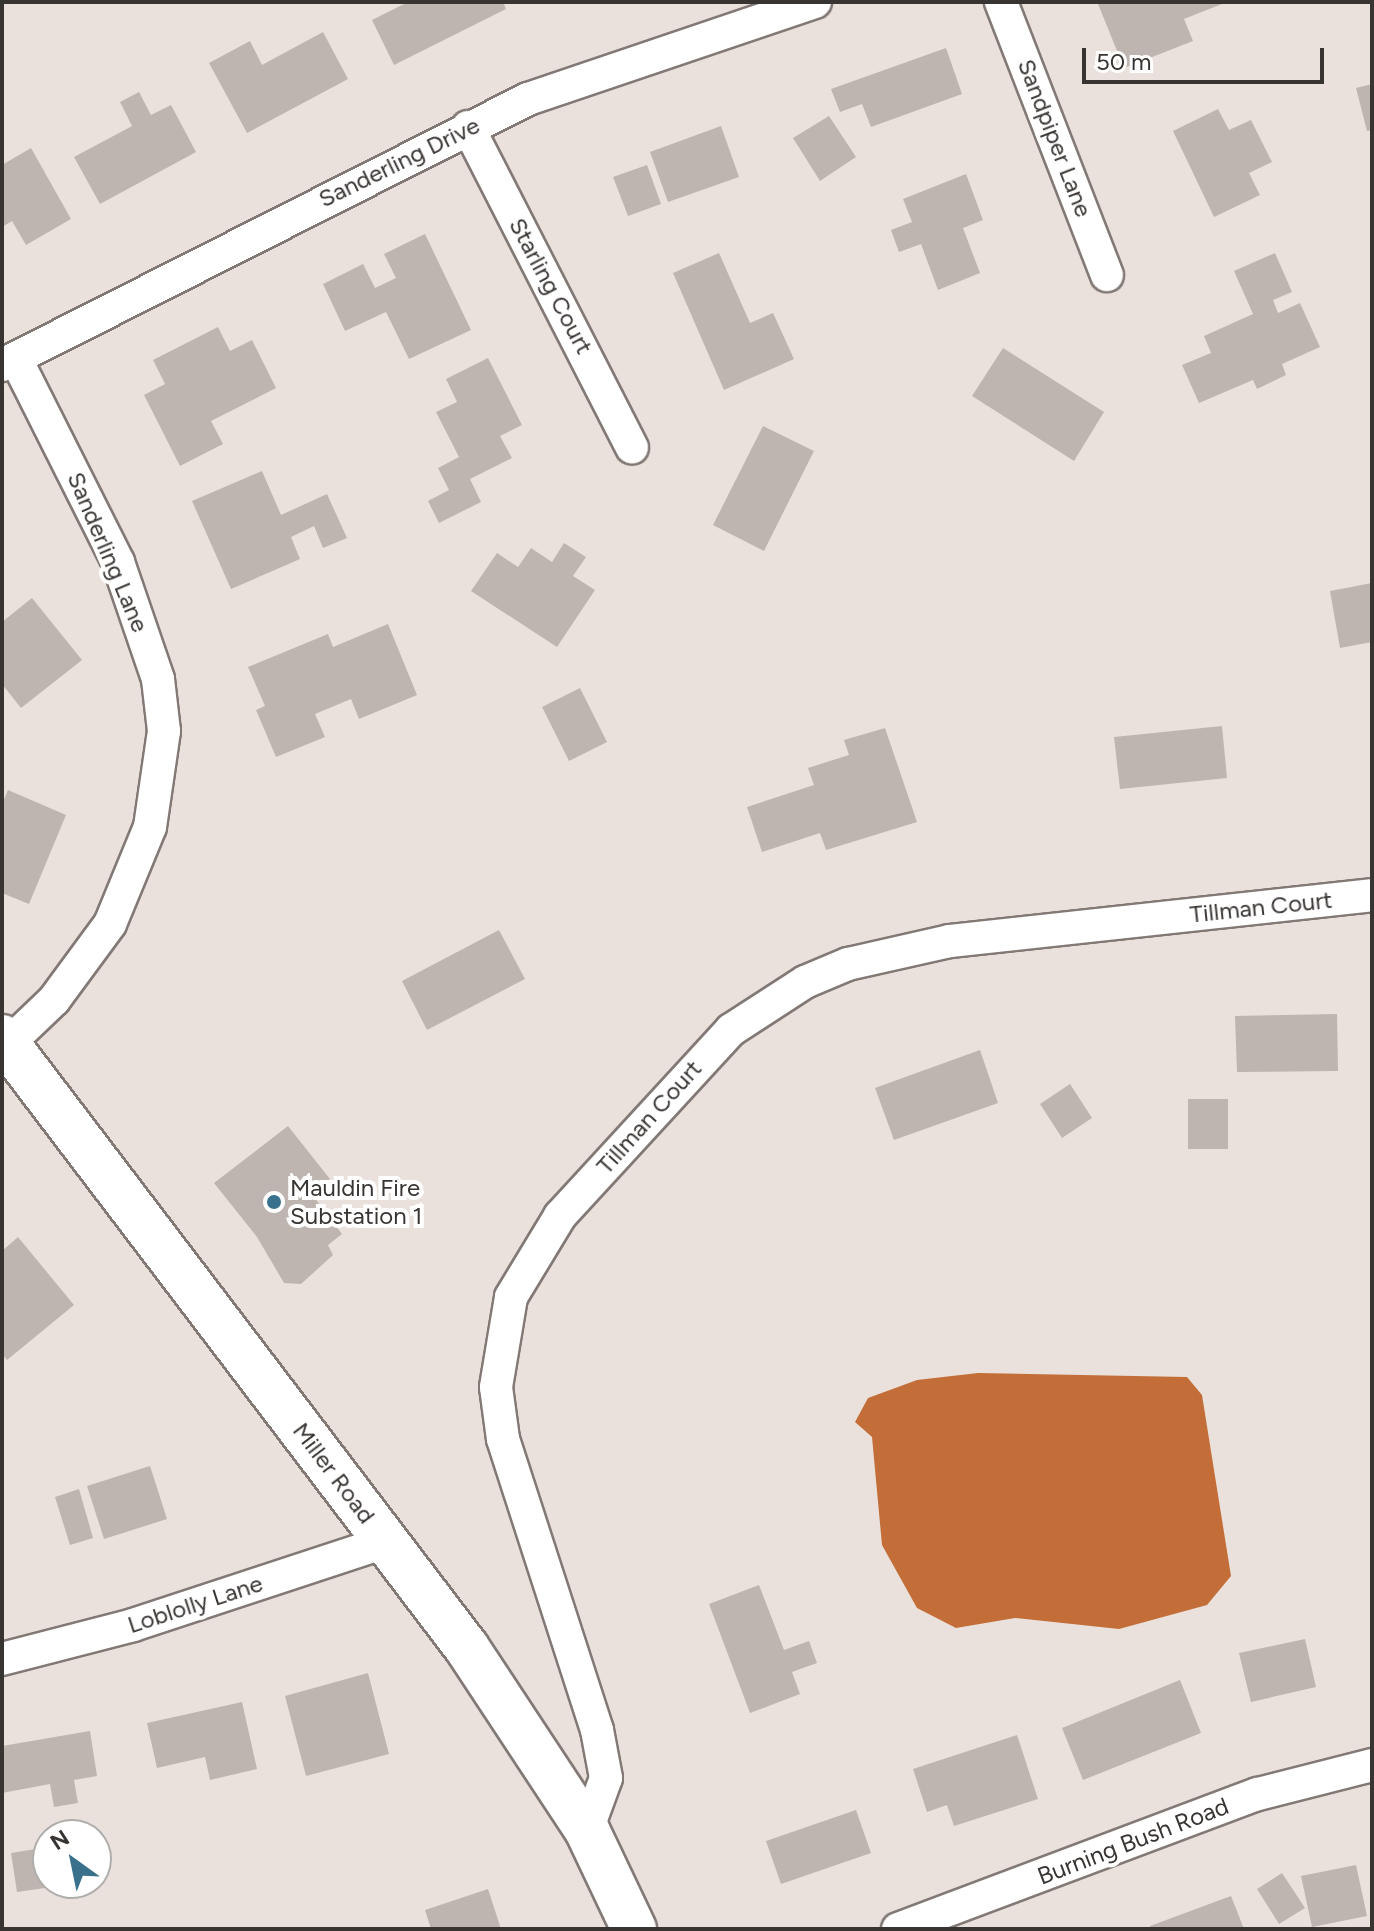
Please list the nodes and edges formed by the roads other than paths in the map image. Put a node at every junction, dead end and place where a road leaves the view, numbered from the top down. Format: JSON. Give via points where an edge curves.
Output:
{"nodes":[{"id":1,"x":815,"y":2,"type":"edge"},
{"id":2,"x":1001,"y":2,"type":"edge"},
{"id":3,"x":468,"y":127,"type":"junction"},
{"id":4,"x":1107,"y":275,"type":"dead end"},
{"id":5,"x":9,"y":362,"type":"edge"},
{"id":6,"x":632,"y":447,"type":"dead end"},
{"id":7,"x":1372,"y":895,"type":"edge"},
{"id":8,"x":5,"y":1040,"type":"edge"},
{"id":9,"x":386,"y":1542,"type":"junction"},
{"id":10,"x":2,"y":1659,"type":"edge"},
{"id":11,"x":1372,"y":1765,"type":"edge"},
{"id":12,"x":587,"y":1830,"type":"junction"},
{"id":13,"x":634,"y":1929,"type":"edge"},
{"id":14,"x":898,"y":1929,"type":"edge"}],
"edges":[{"from":1,"to":3,"type":"street","name":"Sanderling Drive","via":[[587,78]]},
{"from":2,"to":4,"type":"street","name":"Sandpiper Lane"},
{"from":3,"to":5,"type":"street","name":"Sanderling Drive"},
{"from":3,"to":6,"type":"street","name":"Starling Court"},
{"from":5,"to":8,"type":"street","name":"Sanderling Lane","via":[[118,562],[158,679],[164,731],[150,827],[110,924],[54,1000]]},
{"from":7,"to":12,"type":"street","name":"Tillman Court","via":[[950,941],[848,964],[805,982],[731,1030],[560,1216],[535,1249],[511,1297],[496,1387],[503,1439],[597,1730],[606,1778]]},
{"from":8,"to":9,"type":"street","name":"Miller Road"},
{"from":9,"to":10,"type":"street","name":"Loblolly Lane","via":[[133,1625]]},
{"from":9,"to":12,"type":"street","name":"Miller Road","via":[[467,1648]]},
{"from":11,"to":14,"type":"street","name":"Burning Bush Road","via":[[1258,1794]]},
{"from":12,"to":13,"type":"street","name":"Miller Road"}]}
